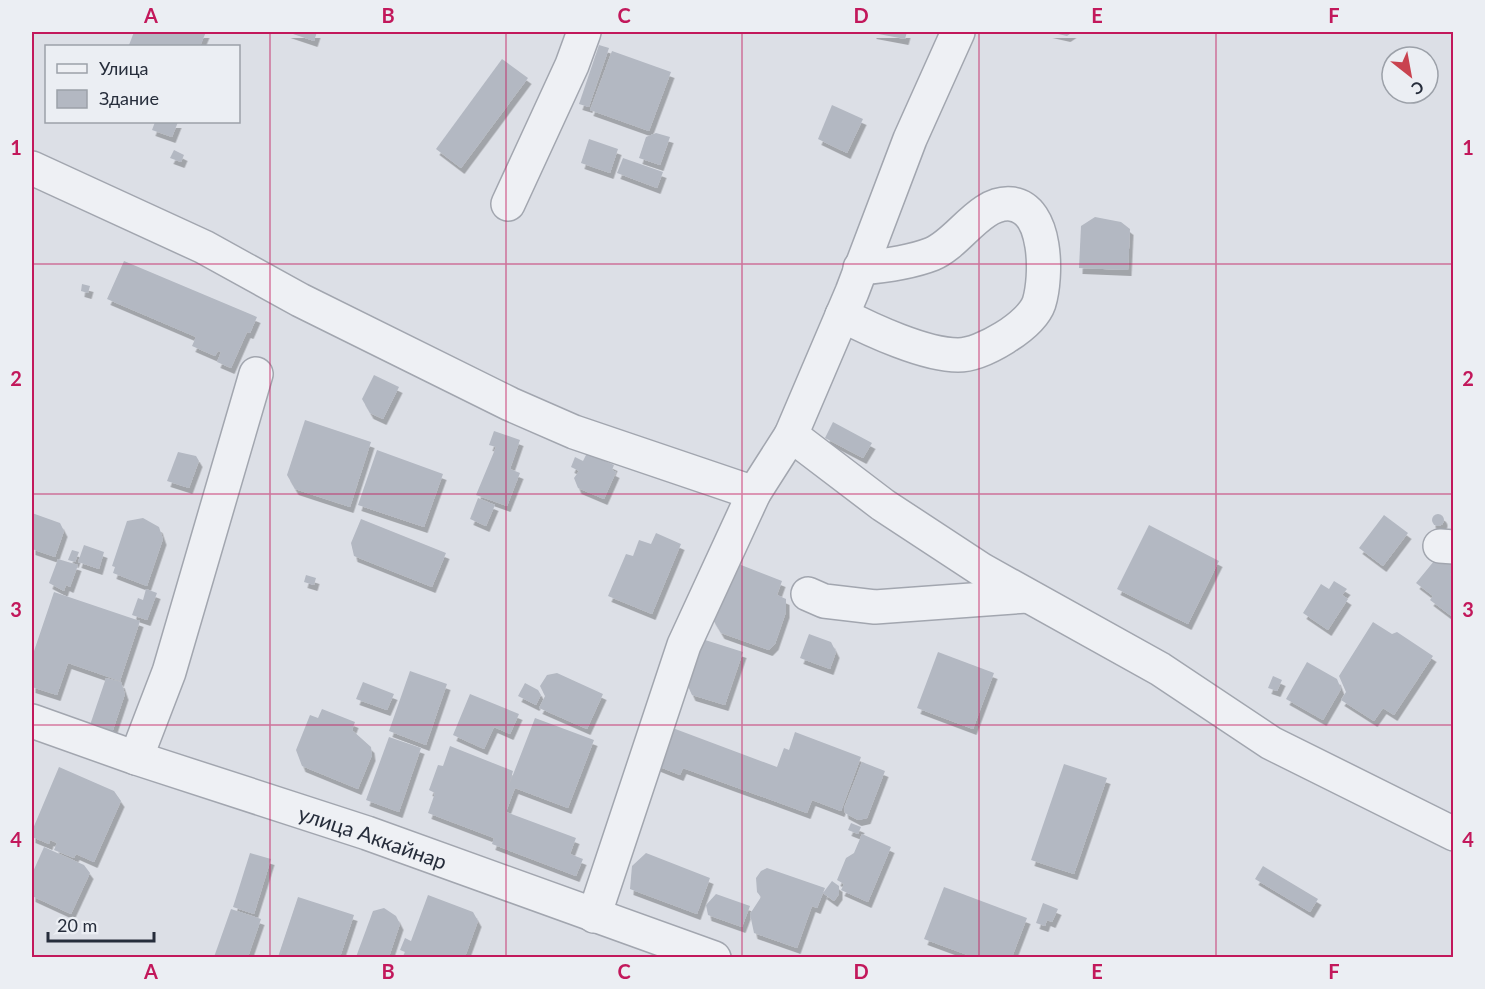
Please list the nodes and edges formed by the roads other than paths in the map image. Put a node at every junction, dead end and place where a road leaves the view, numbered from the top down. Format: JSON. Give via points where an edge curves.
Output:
{"nodes":[{"id":1,"x":584,"y":32,"type":"edge"},
{"id":2,"x":958,"y":32,"type":"edge"},
{"id":3,"x":32,"y":168,"type":"edge"},
{"id":4,"x":508,"y":204,"type":"dead end"},
{"id":5,"x":860,"y":268,"type":"junction"},
{"id":6,"x":842,"y":315,"type":"junction"},
{"id":7,"x":256,"y":374,"type":"dead end"},
{"id":8,"x":791,"y":435,"type":"junction"},
{"id":9,"x":754,"y":493,"type":"junction"},
{"id":10,"x":808,"y":594,"type":"dead end"},
{"id":11,"x":1027,"y":596,"type":"junction"},
{"id":12,"x":32,"y":721,"type":"edge"},
{"id":13,"x":136,"y":758,"type":"junction"},
{"id":14,"x":1454,"y":834,"type":"edge"},
{"id":15,"x":594,"y":916,"type":"junction"},
{"id":16,"x":714,"y":957,"type":"edge"}],
"edges":[{"from":1,"to":4,"type":"street"},
{"from":2,"to":5,"type":"street","via":[[910,139]]},
{"from":3,"to":9,"type":"street","via":[[204,247],[300,300],[510,404],[574,432]]},
{"from":5,"to":6,"type":"street"},
{"from":5,"to":6,"type":"street","via":[[933,254],[980,215],[999,204],[1013,204],[1026,210],[1038,228],[1044,273],[1038,304],[1021,328],[959,355],[923,348]]},
{"from":6,"to":8,"type":"street"},
{"from":7,"to":13,"type":"street","via":[[169,672]]},
{"from":8,"to":9,"type":"street"},
{"from":8,"to":11,"type":"street","via":[[884,505]]},
{"from":9,"to":15,"type":"street","via":[[684,645]]},
{"from":10,"to":11,"type":"street","via":[[824,601],[875,607]]},
{"from":11,"to":14,"type":"street","via":[[1160,669],[1271,743]]},
{"from":12,"to":13,"type":"street","name":"улица Аккайнар"},
{"from":13,"to":15,"type":"street","name":"улица Аккайнар","via":[[367,833]]},
{"from":15,"to":16,"type":"street","name":"улица Аккайнар"}]}
